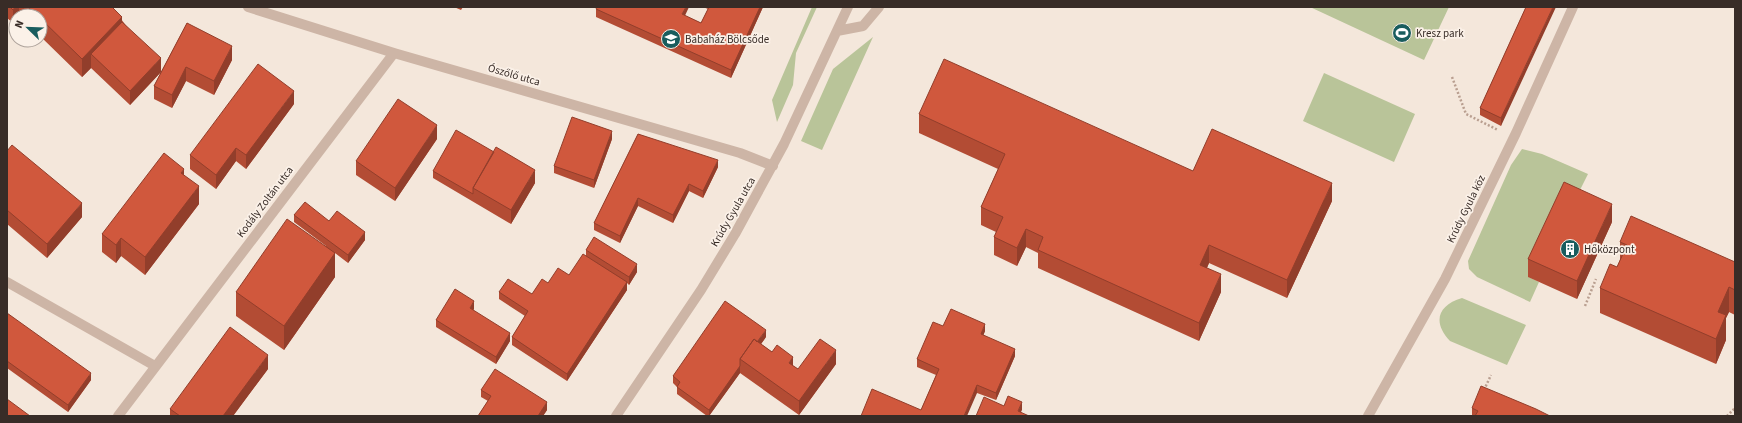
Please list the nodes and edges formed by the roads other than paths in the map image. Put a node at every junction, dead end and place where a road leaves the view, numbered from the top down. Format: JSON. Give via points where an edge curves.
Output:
{"nodes":[{"id":1,"x":248,"y":7,"type":"edge"},
{"id":2,"x":848,"y":7,"type":"edge"},
{"id":3,"x":879,"y":7,"type":"edge"},
{"id":4,"x":1573,"y":7,"type":"edge"},
{"id":5,"x":837,"y":31,"type":"junction"},
{"id":6,"x":394,"y":52,"type":"junction"},
{"id":7,"x":773,"y":166,"type":"junction"},
{"id":8,"x":7,"y":282,"type":"edge"},
{"id":9,"x":155,"y":366,"type":"junction"},
{"id":10,"x":118,"y":416,"type":"edge"},
{"id":11,"x":616,"y":416,"type":"edge"},
{"id":12,"x":1368,"y":416,"type":"edge"}],
"edges":[{"from":1,"to":6,"type":"street","name":"Ószőlő utca"},
{"from":2,"to":5,"type":"street","name":"Krúdy Gyula utca"},
{"from":3,"to":5,"type":"street","via":[[864,26]]},
{"from":4,"to":12,"type":"street","name":"Krúdy Gyula köz","via":[[1445,279]]},
{"from":5,"to":7,"type":"street","name":"Krúdy Gyula utca"},
{"from":6,"to":7,"type":"street","name":"Ószőlő utca"},
{"from":6,"to":9,"type":"street","name":"Kodály Zoltán utca"},
{"from":7,"to":11,"type":"street","name":"Krúdy Gyula utca","via":[[701,290]]},
{"from":8,"to":9,"type":"street"},
{"from":9,"to":10,"type":"street","name":"Kodály Zoltán utca"}]}
